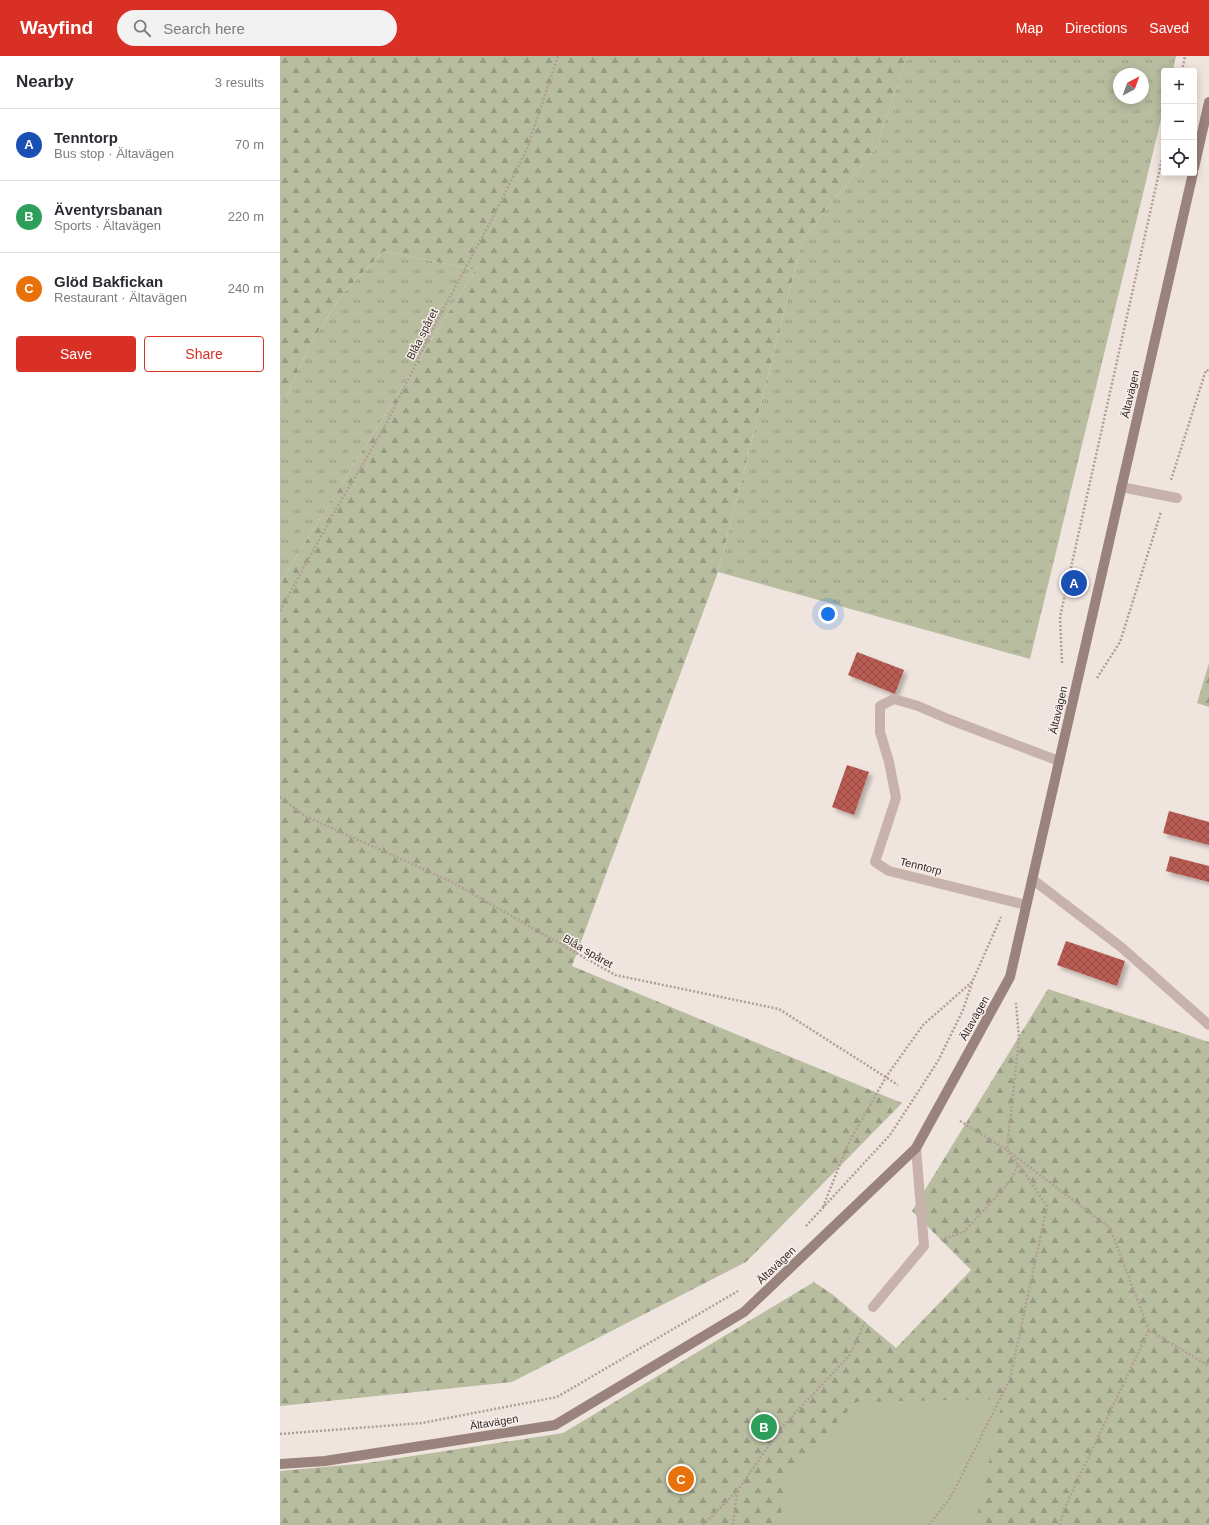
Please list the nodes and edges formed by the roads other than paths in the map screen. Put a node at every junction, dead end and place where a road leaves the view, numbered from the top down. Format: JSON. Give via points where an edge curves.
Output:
{"nodes":[{"id":1,"x":1209,"y":102,"type":"edge"},
{"id":2,"x":1197,"y":155,"type":"edge"},
{"id":3,"x":1192,"y":176,"type":"edge"},
{"id":4,"x":1121,"y":487,"type":"junction"},
{"id":5,"x":1177,"y":498,"type":"dead end"},
{"id":6,"x":1059,"y":761,"type":"junction"},
{"id":7,"x":1032,"y":879,"type":"junction"},
{"id":8,"x":1026,"y":905,"type":"junction"},
{"id":9,"x":1209,"y":1025,"type":"edge"},
{"id":10,"x":916,"y":1148,"type":"junction"},
{"id":11,"x":873,"y":1307,"type":"road end"},
{"id":12,"x":280,"y":1464,"type":"edge"}],
"edges":[{"from":1,"to":2,"type":"main road"},
{"from":3,"to":4,"type":"main road","name":"Ältavägen"},
{"from":4,"to":5,"type":"street"},
{"from":4,"to":6,"type":"main road","name":"Ältavägen"},
{"from":6,"to":7,"type":"main road","name":"Ältavägen"},
{"from":6,"to":8,"type":"street","name":"Tenntorp","via":[[918,706],[894,699],[880,706],[880,732],[896,798],[875,862],[889,871]]},
{"from":7,"to":8,"type":"main road","name":"Ältavägen"},
{"from":7,"to":9,"type":"street","via":[[1122,947]]},
{"from":8,"to":10,"type":"main road","name":"Ältavägen","via":[[1010,977]]},
{"from":10,"to":11,"type":"street","via":[[924,1246]]},
{"from":10,"to":12,"type":"main road","name":"Ältavägen","via":[[744,1312],[555,1425],[325,1461]]}]}
